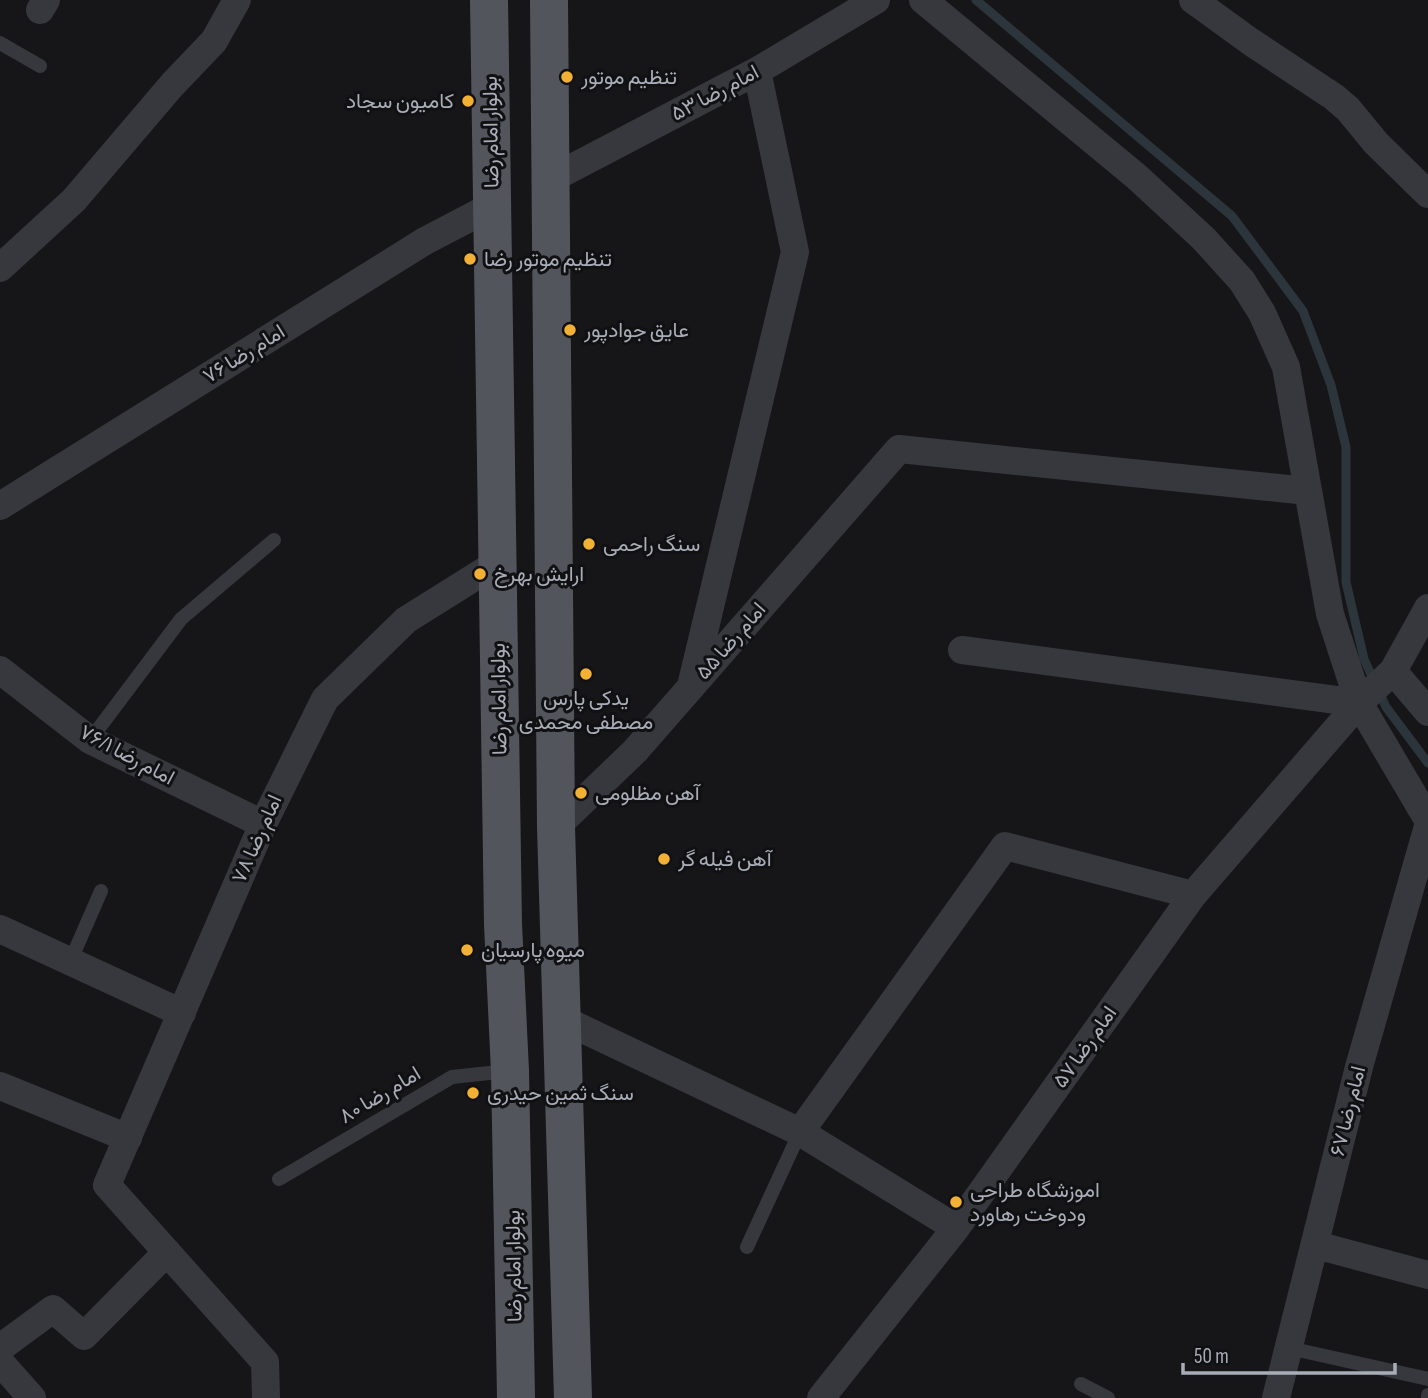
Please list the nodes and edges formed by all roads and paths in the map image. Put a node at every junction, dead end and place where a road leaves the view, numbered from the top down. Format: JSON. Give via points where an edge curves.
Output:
{"nodes":[{"id":1,"x":237,"y":0,"type":"edge"},
{"id":2,"x":489,"y":0,"type":"edge"},
{"id":3,"x":550,"y":0,"type":"edge"},
{"id":4,"x":876,"y":0,"type":"edge"},
{"id":5,"x":923,"y":0,"type":"edge"},
{"id":6,"x":1193,"y":0,"type":"edge"},
{"id":7,"x":0,"y":43,"type":"edge"},
{"id":8,"x":40,"y":66,"type":"dead end"},
{"id":9,"x":757,"y":71,"type":"junction"},
{"id":10,"x":551,"y":179,"type":"junction"},
{"id":11,"x":1428,"y":194,"type":"edge"},
{"id":12,"x":492,"y":206,"type":"junction"},
{"id":13,"x":0,"y":268,"type":"edge"},
{"id":14,"x":1308,"y":491,"type":"junction"},
{"id":15,"x":0,"y":506,"type":"edge"},
{"id":16,"x":274,"y":540,"type":"dead end"},
{"id":17,"x":497,"y":562,"type":"junction"},
{"id":18,"x":1428,"y":608,"type":"edge"},
{"id":19,"x":962,"y":650,"type":"dead end"},
{"id":20,"x":1393,"y":671,"type":"junction"},
{"id":21,"x":1,"y":673,"type":"edge"},
{"id":22,"x":691,"y":687,"type":"junction"},
{"id":23,"x":1359,"y":703,"type":"junction"},
{"id":24,"x":1428,"y":712,"type":"edge"},
{"id":25,"x":90,"y":740,"type":"junction"},
{"id":26,"x":1428,"y":823,"type":"edge"},
{"id":27,"x":263,"y":824,"type":"junction"},
{"id":28,"x":556,"y":827,"type":"junction"},
{"id":29,"x":101,"y":891,"type":"dead end"},
{"id":30,"x":1193,"y":895,"type":"junction"},
{"id":31,"x":0,"y":929,"type":"edge"},
{"id":32,"x":70,"y":962,"type":"junction"},
{"id":33,"x":182,"y":1013,"type":"junction"},
{"id":34,"x":564,"y":1020,"type":"junction"},
{"id":35,"x":510,"y":1071,"type":"junction"},
{"id":36,"x":0,"y":1086,"type":"edge"},
{"id":37,"x":800,"y":1132,"type":"junction"},
{"id":38,"x":128,"y":1138,"type":"junction"},
{"id":39,"x":279,"y":1179,"type":"dead end"},
{"id":40,"x":956,"y":1228,"type":"junction"},
{"id":41,"x":1315,"y":1245,"type":"junction"},
{"id":42,"x":747,"y":1247,"type":"dead end"},
{"id":43,"x":167,"y":1252,"type":"junction"},
{"id":44,"x":1428,"y":1275,"type":"edge"},
{"id":45,"x":0,"y":1348,"type":"edge"},
{"id":46,"x":1289,"y":1348,"type":"junction"},
{"id":47,"x":0,"y":1362,"type":"edge"},
{"id":48,"x":1428,"y":1378,"type":"edge"},
{"id":49,"x":1081,"y":1384,"type":"dead end"},
{"id":50,"x":32,"y":1398,"type":"edge"},
{"id":51,"x":266,"y":1398,"type":"edge"},
{"id":52,"x":516,"y":1398,"type":"edge"},
{"id":53,"x":573,"y":1398,"type":"edge"},
{"id":54,"x":821,"y":1398,"type":"edge"},
{"id":55,"x":1108,"y":1398,"type":"edge"},
{"id":56,"x":1276,"y":1398,"type":"edge"}],
"edges":[{"from":1,"to":13,"type":"street","via":[[214,41],[74,200]]},
{"from":2,"to":12,"type":"main road","name":"بولوار امام رضا"},
{"from":3,"to":10,"type":"main road"},
{"from":4,"to":9,"type":"street","name":"امام رضا ۵۳"},
{"from":5,"to":14,"type":"street","name":"امام رضا ۶۷","via":[[1137,177],[1242,281],[1286,367]]},
{"from":6,"to":11,"type":"street","via":[[1334,97]]},
{"from":7,"to":8,"type":"lane"},
{"from":9,"to":10,"type":"street","name":"امام رضا ۵۳"},
{"from":9,"to":22,"type":"street","via":[[796,253]]},
{"from":10,"to":28,"type":"main road"},
{"from":12,"to":15,"type":"street","name":"امام رضا ۷۶","via":[[425,241]]},
{"from":12,"to":17,"type":"main road","name":"بولوار امام رضا"},
{"from":14,"to":22,"type":"street","name":"امام رضا ۵۵","via":[[899,449]]},
{"from":14,"to":23,"type":"street","name":"امام رضا ۶۷","via":[[1330,614]]},
{"from":16,"to":25,"type":"lane","via":[[181,619]]},
{"from":17,"to":27,"type":"street","name":"امام رضا ۷۸","via":[[406,620],[325,699]]},
{"from":17,"to":35,"type":"main road","name":"بولوار امام رضا"},
{"from":18,"to":20,"type":"street","name":"امام رضا ۵۷"},
{"from":19,"to":23,"type":"street"},
{"from":20,"to":23,"type":"street","name":"امام رضا ۵۷"},
{"from":20,"to":24,"type":"street"},
{"from":21,"to":25,"type":"street","name":"امام رضا ۷۶/۱"},
{"from":22,"to":28,"type":"street","name":"امام رضا ۵۵","via":[[635,751]]},
{"from":23,"to":26,"type":"street","name":"امام رضا ۶۷"},
{"from":23,"to":30,"type":"street","name":"امام رضا ۵۷"},
{"from":25,"to":27,"type":"street","name":"امام رضا ۷۶/۱"},
{"from":26,"to":41,"type":"street","name":"امام رضا ۶۷","via":[[1359,1067]]},
{"from":27,"to":33,"type":"street","name":"امام رضا ۷۸"},
{"from":28,"to":34,"type":"main road"},
{"from":29,"to":32,"type":"lane"},
{"from":30,"to":37,"type":"street","via":[[1005,846]]},
{"from":30,"to":40,"type":"street","name":"امام رضا ۵۷"},
{"from":31,"to":32,"type":"street"},
{"from":32,"to":33,"type":"street"},
{"from":33,"to":38,"type":"street","name":"امام رضا ۷۸"},
{"from":34,"to":37,"type":"street"},
{"from":34,"to":53,"type":"main road"},
{"from":35,"to":39,"type":"lane","name":"امام رضا ۸۰","via":[[452,1077]]},
{"from":35,"to":52,"type":"main road","name":"بولوار امام رضا"},
{"from":36,"to":38,"type":"street"},
{"from":37,"to":40,"type":"street"},
{"from":37,"to":42,"type":"lane"},
{"from":38,"to":43,"type":"street","name":"امام رضا ۷۸","via":[[107,1185]]},
{"from":40,"to":54,"type":"street","name":"امام رضا ۵۷"},
{"from":41,"to":44,"type":"street"},
{"from":41,"to":46,"type":"street","name":"امام رضا ۶۷"},
{"from":43,"to":45,"type":"street","via":[[84,1336],[53,1309]]},
{"from":43,"to":51,"type":"street","via":[[265,1362]]},
{"from":46,"to":48,"type":"lane"},
{"from":46,"to":56,"type":"street","name":"امام رضا ۶۷"},
{"from":47,"to":50,"type":"street"},
{"from":49,"to":55,"type":"lane"}]}
